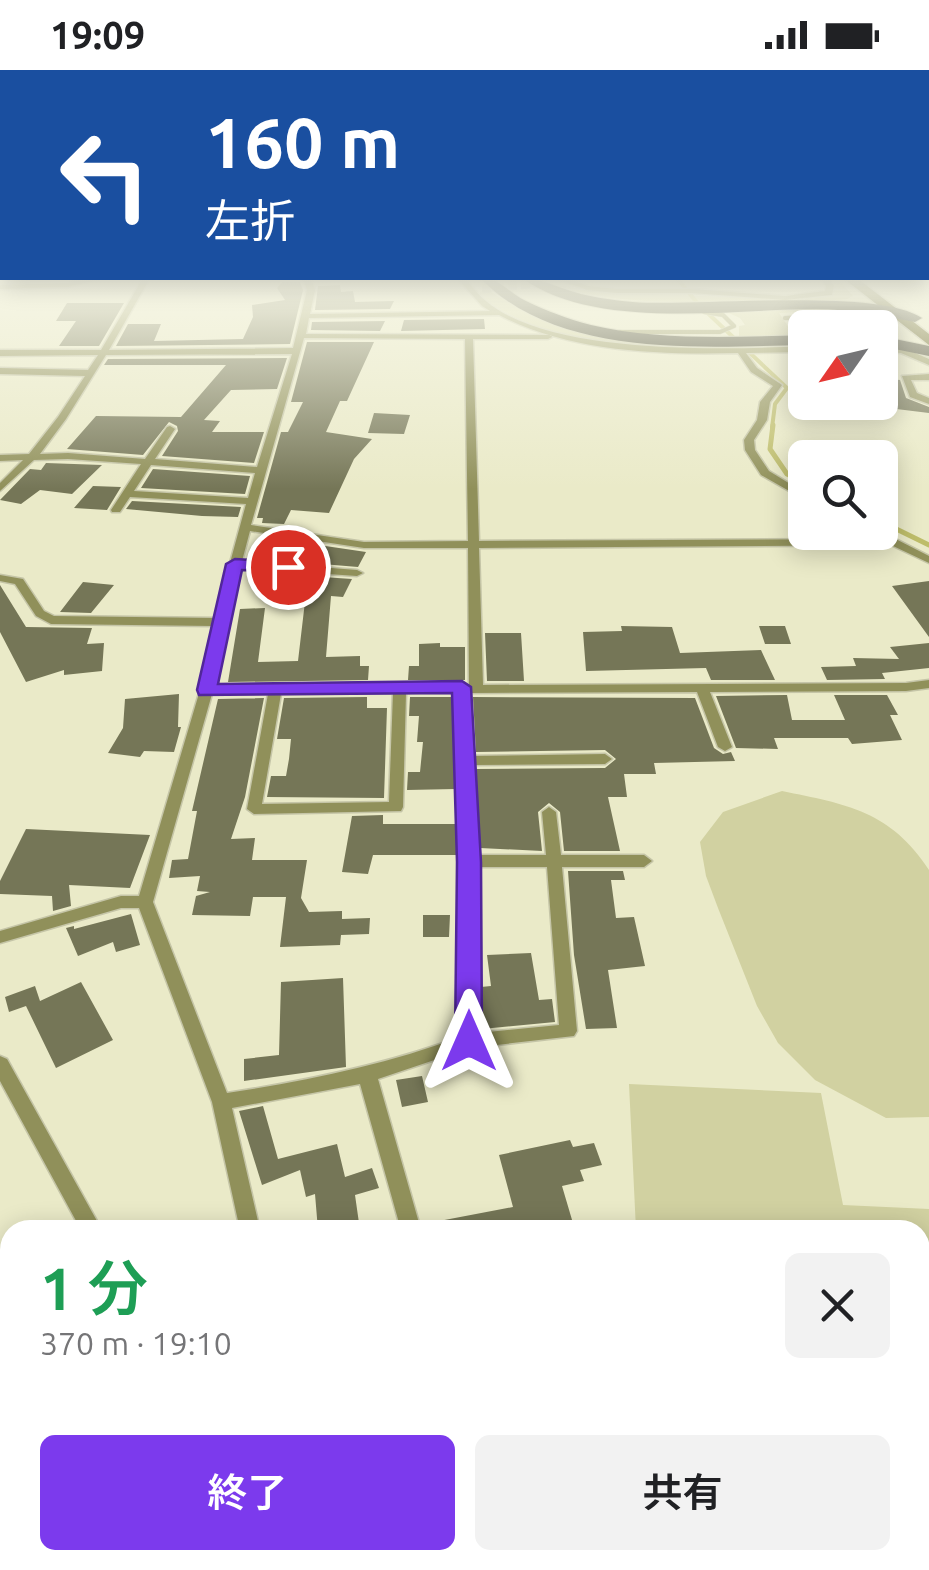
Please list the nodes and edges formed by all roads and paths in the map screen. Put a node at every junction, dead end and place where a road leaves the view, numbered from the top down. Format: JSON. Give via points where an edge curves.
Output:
{"nodes":[{"id":1,"x":103,"y":348,"type":"edge"},
{"id":2,"x":297,"y":348,"type":"edge"},
{"id":3,"x":470,"y":348,"type":"edge"},
{"id":4,"x":672,"y":348,"type":"edge"},
{"id":5,"x":898,"y":349,"type":"edge"},
{"id":6,"x":296,"y":351,"type":"junction"},
{"id":7,"x":788,"y":351,"type":"edge"},
{"id":8,"x":0,"y":352,"type":"edge"},
{"id":9,"x":101,"y":352,"type":"junction"},
{"id":10,"x":741,"y":352,"type":"junction"},
{"id":11,"x":929,"y":362,"type":"edge"},
{"id":12,"x":0,"y":371,"type":"edge"},
{"id":13,"x":89,"y":373,"type":"junction"},
{"id":14,"x":929,"y":377,"type":"edge"},
{"id":15,"x":929,"y":401,"type":"edge"},
{"id":16,"x":170,"y":429,"type":"dead end"},
{"id":17,"x":0,"y":458,"type":"edge"},
{"id":18,"x":32,"y":459,"type":"junction"},
{"id":19,"x":148,"y":463,"type":"junction"},
{"id":20,"x":261,"y":470,"type":"junction"},
{"id":21,"x":788,"y":487,"type":"edge"},
{"id":22,"x":0,"y":488,"type":"edge"},
{"id":23,"x":128,"y":494,"type":"junction"},
{"id":24,"x":252,"y":501,"type":"junction"},
{"id":25,"x":116,"y":510,"type":"dead end"},
{"id":26,"x":245,"y":528,"type":"junction"},
{"id":27,"x":788,"y":543,"type":"edge"},
{"id":28,"x":898,"y":545,"type":"edge"},
{"id":29,"x":472,"y":546,"type":"junction"},
{"id":30,"x":929,"y":560,"type":"edge"},
{"id":31,"x":235,"y":564,"type":"junction"},
{"id":32,"x":357,"y":573,"type":"dead end"},
{"id":33,"x":0,"y":578,"type":"edge"},
{"id":34,"x":220,"y":622,"type":"junction"},
{"id":35,"x":929,"y":684,"type":"edge"},
{"id":36,"x":469,"y":687,"type":"junction"},
{"id":37,"x":702,"y":687,"type":"junction"},
{"id":38,"x":400,"y":688,"type":"junction"},
{"id":39,"x":206,"y":690,"type":"junction"},
{"id":40,"x":275,"y":690,"type":"junction"},
{"id":41,"x":725,"y":748,"type":"dead end"},
{"id":42,"x":606,"y":759,"type":"dead end"},
{"id":43,"x":465,"y":761,"type":"junction"},
{"id":44,"x":549,"y":812,"type":"dead end"},
{"id":45,"x":469,"y":862,"type":"junction"},
{"id":46,"x":554,"y":862,"type":"junction"},
{"id":47,"x":644,"y":862,"type":"dead end"},
{"id":48,"x":145,"y":902,"type":"junction"},
{"id":49,"x":0,"y":937,"type":"edge"},
{"id":50,"x":469,"y":1041,"type":"junction"},
{"id":51,"x":0,"y":1064,"type":"edge"},
{"id":52,"x":367,"y":1075,"type":"junction"},
{"id":53,"x":221,"y":1102,"type":"junction"},
{"id":54,"x":86,"y":1220,"type":"edge"},
{"id":55,"x":248,"y":1220,"type":"edge"},
{"id":56,"x":408,"y":1220,"type":"edge"}],
"edges":[{"from":1,"to":9,"type":"street"},
{"from":2,"to":6,"type":"street"},
{"from":3,"to":29,"type":"street"},
{"from":4,"to":10,"type":"street"},
{"from":5,"to":11,"type":"street"},
{"from":6,"to":9,"type":"street"},
{"from":6,"to":20,"type":"street"},
{"from":7,"to":10,"type":"street"},
{"from":8,"to":9,"type":"street"},
{"from":9,"to":13,"type":"street"},
{"from":10,"to":21,"type":"street","via":[[778,385],[765,402],[750,450],[765,474]]},
{"from":12,"to":13,"type":"street"},
{"from":13,"to":18,"type":"street"},
{"from":14,"to":15,"type":"street","via":[[905,378],[913,395]]},
{"from":16,"to":19,"type":"street"},
{"from":17,"to":18,"type":"street"},
{"from":18,"to":19,"type":"street"},
{"from":18,"to":22,"type":"street"},
{"from":19,"to":20,"type":"street"},
{"from":19,"to":23,"type":"street"},
{"from":20,"to":24,"type":"street"},
{"from":23,"to":24,"type":"street"},
{"from":23,"to":25,"type":"street"},
{"from":24,"to":26,"type":"street"},
{"from":26,"to":29,"type":"street","via":[[364,545]]},
{"from":26,"to":31,"type":"street"},
{"from":27,"to":29,"type":"street"},
{"from":28,"to":30,"type":"street"},
{"from":29,"to":36,"type":"street"},
{"from":31,"to":32,"type":"street"},
{"from":31,"to":34,"type":"street"},
{"from":33,"to":34,"type":"street","via":[[19,581],[51,620]]},
{"from":34,"to":39,"type":"street"},
{"from":35,"to":37,"type":"street"},
{"from":36,"to":37,"type":"street"},
{"from":36,"to":38,"type":"street"},
{"from":36,"to":43,"type":"street"},
{"from":37,"to":41,"type":"street"},
{"from":38,"to":40,"type":"street"},
{"from":38,"to":40,"type":"street","via":[[396,808],[254,808]]},
{"from":39,"to":40,"type":"street"},
{"from":39,"to":48,"type":"street"},
{"from":42,"to":43,"type":"street"},
{"from":43,"to":45,"type":"street"},
{"from":44,"to":46,"type":"street"},
{"from":45,"to":46,"type":"street"},
{"from":45,"to":50,"type":"street"},
{"from":46,"to":47,"type":"street"},
{"from":46,"to":50,"type":"street","via":[[568,1032]]},
{"from":48,"to":49,"type":"street","via":[[120,902]]},
{"from":48,"to":53,"type":"street"},
{"from":50,"to":52,"type":"street"},
{"from":51,"to":54,"type":"street"},
{"from":52,"to":53,"type":"street"},
{"from":52,"to":56,"type":"street"},
{"from":53,"to":55,"type":"street"}]}
